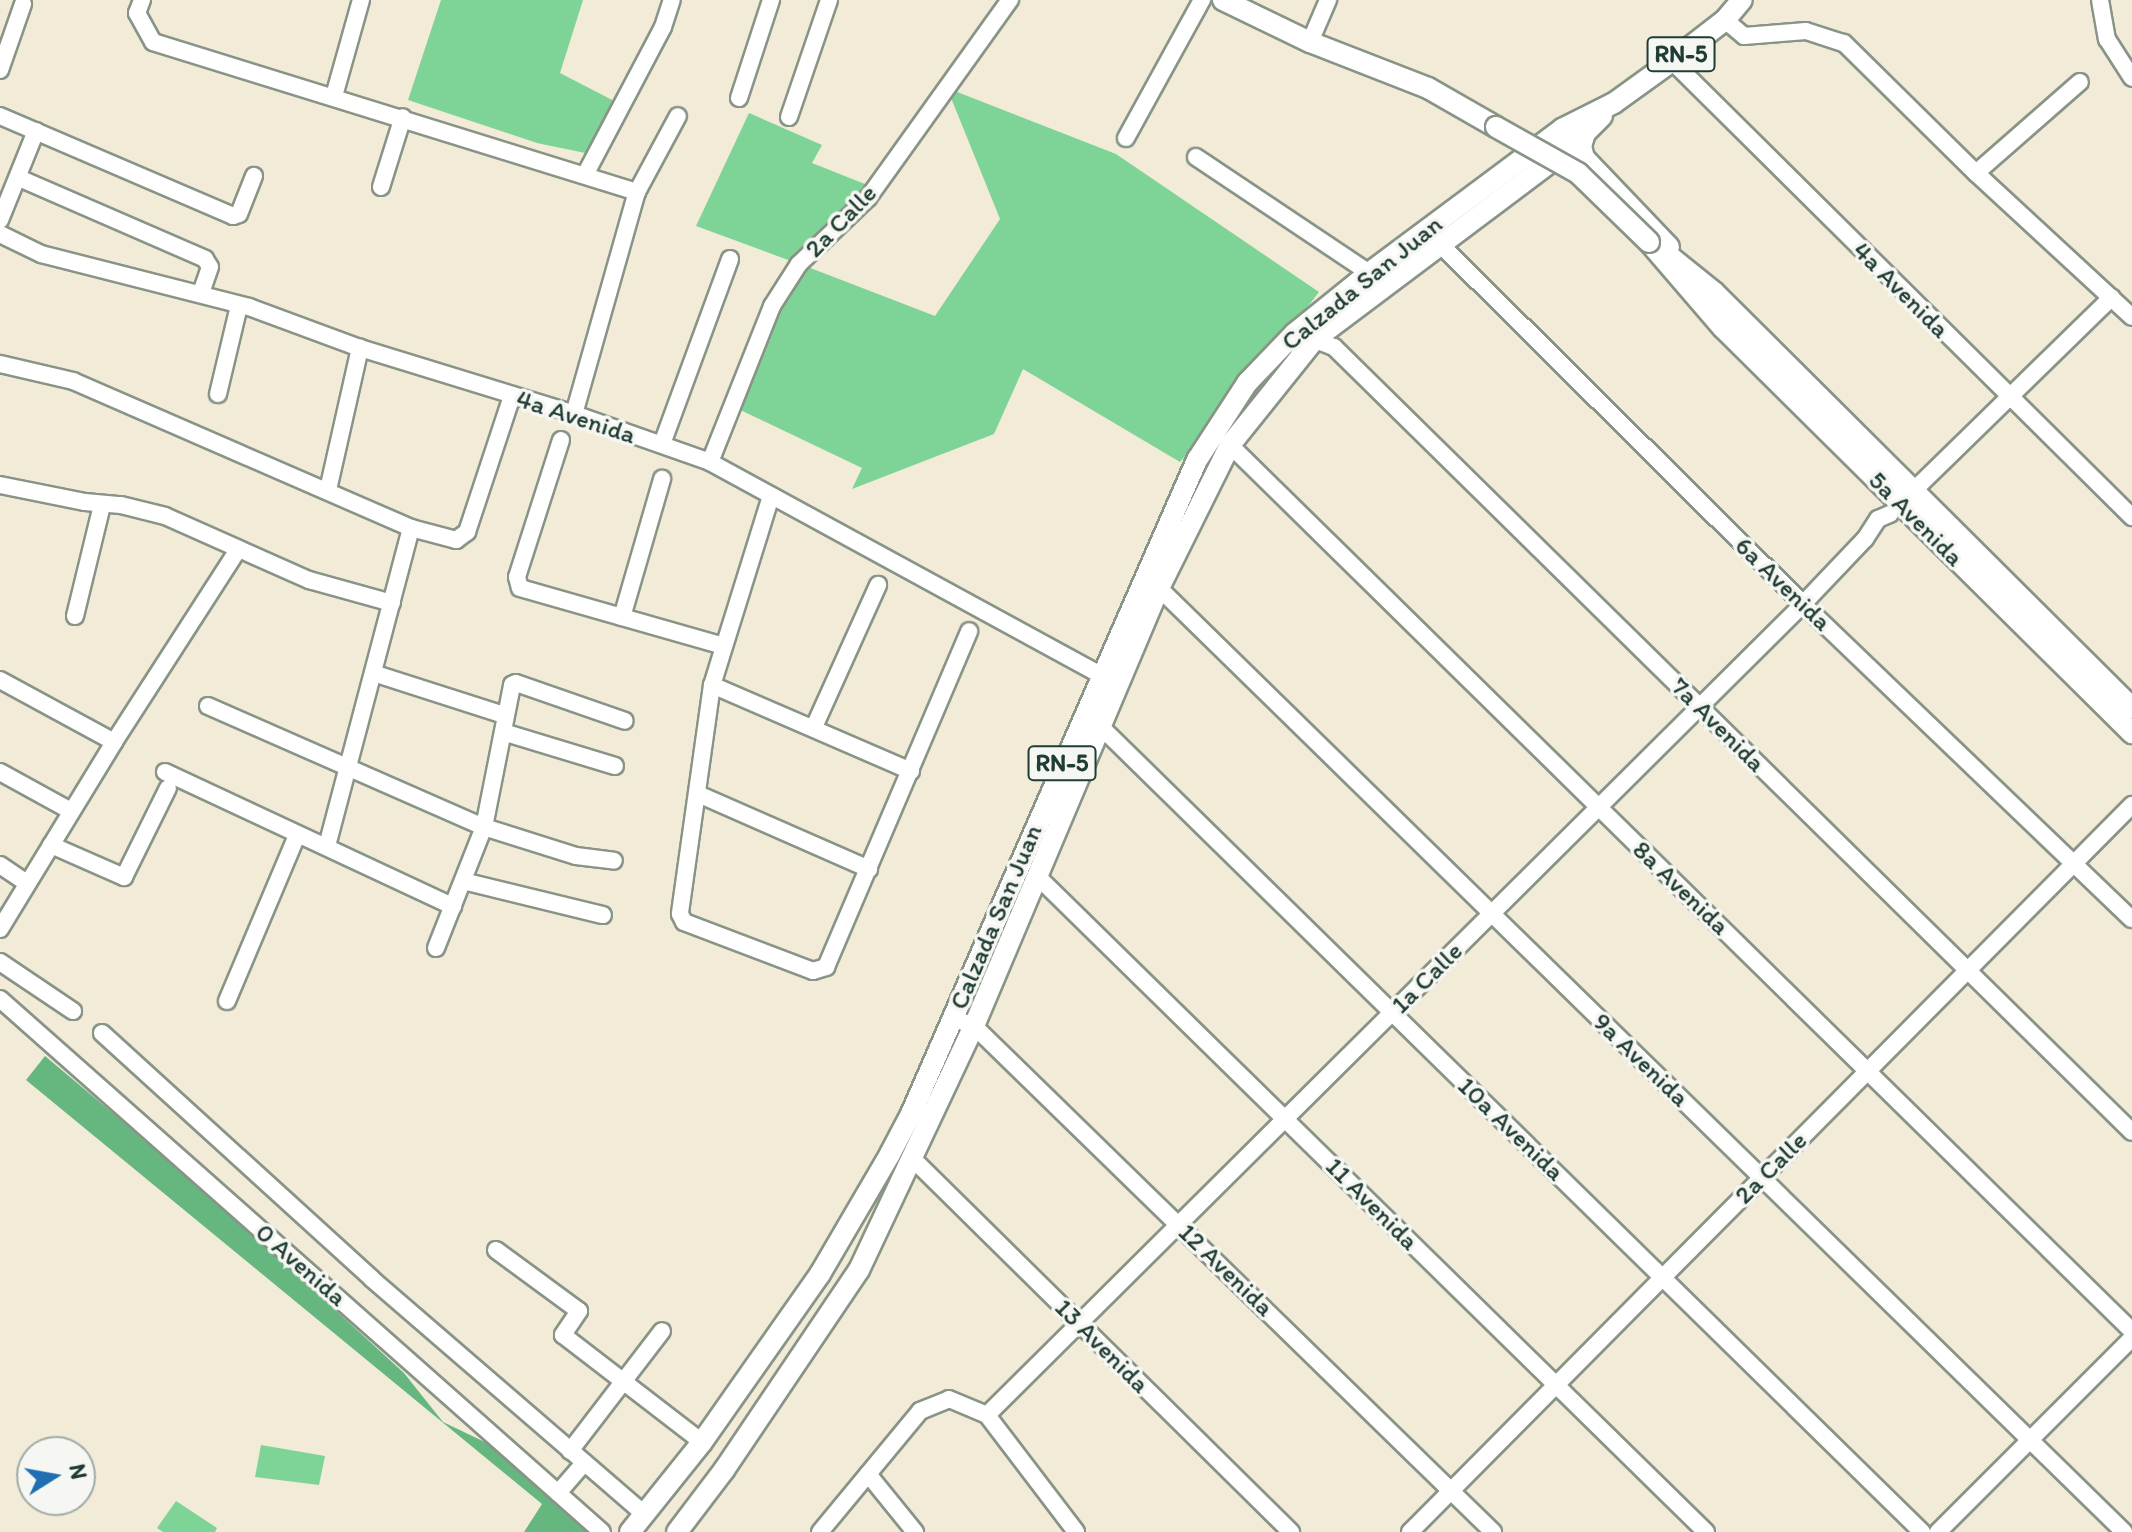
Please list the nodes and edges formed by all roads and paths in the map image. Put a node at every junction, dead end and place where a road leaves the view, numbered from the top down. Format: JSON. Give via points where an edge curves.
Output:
{"nodes":[{"id":1,"x":142,"y":0,"type":"edge"},
{"id":2,"x":361,"y":0,"type":"edge"},
{"id":3,"x":672,"y":0,"type":"edge"},
{"id":4,"x":771,"y":0,"type":"edge"},
{"id":5,"x":829,"y":0,"type":"edge"},
{"id":6,"x":1010,"y":0,"type":"edge"},
{"id":7,"x":1202,"y":0,"type":"edge"},
{"id":8,"x":1223,"y":0,"type":"edge"},
{"id":9,"x":1328,"y":0,"type":"edge"},
{"id":10,"x":1742,"y":0,"type":"edge"},
{"id":11,"x":2100,"y":0,"type":"edge"},
{"id":12,"x":23,"y":4,"type":"dead end"},
{"id":13,"x":1725,"y":20,"type":"junction"},
{"id":14,"x":1310,"y":42,"type":"junction"},
{"id":15,"x":1672,"y":61,"type":"junction"},
{"id":16,"x":0,"y":70,"type":"edge"},
{"id":17,"x":2132,"y":78,"type":"edge"},
{"id":18,"x":2080,"y":82,"type":"dead end"},
{"id":19,"x":334,"y":96,"type":"junction"},
{"id":20,"x":739,"y":98,"type":"dead end"},
{"id":21,"x":1614,"y":103,"type":"junction"},
{"id":22,"x":0,"y":116,"type":"edge"},
{"id":23,"x":678,"y":116,"type":"dead end"},
{"id":24,"x":403,"y":117,"type":"junction"},
{"id":25,"x":789,"y":117,"type":"dead end"},
{"id":26,"x":36,"y":131,"type":"junction"},
{"id":27,"x":1585,"y":133,"type":"junction"},
{"id":28,"x":1126,"y":138,"type":"dead end"},
{"id":29,"x":1196,"y":157,"type":"dead end"},
{"id":30,"x":1543,"y":167,"type":"junction"},
{"id":31,"x":1976,"y":173,"type":"junction"},
{"id":32,"x":585,"y":175,"type":"junction"},
{"id":33,"x":254,"y":176,"type":"dead end"},
{"id":34,"x":19,"y":178,"type":"junction"},
{"id":35,"x":381,"y":187,"type":"dead end"},
{"id":36,"x":637,"y":192,"type":"junction"},
{"id":37,"x":1,"y":235,"type":"edge"},
{"id":38,"x":1439,"y":243,"type":"junction"},
{"id":39,"x":730,"y":259,"type":"dead end"},
{"id":40,"x":1369,"y":273,"type":"junction"},
{"id":41,"x":201,"y":293,"type":"junction"},
{"id":42,"x":2112,"y":297,"type":"junction"},
{"id":43,"x":1708,"y":298,"type":"junction"},
{"id":44,"x":239,"y":306,"type":"junction"},
{"id":45,"x":2132,"y":317,"type":"edge"},
{"id":46,"x":1295,"y":333,"type":"junction"},
{"id":47,"x":1315,"y":339,"type":"junction"},
{"id":48,"x":360,"y":348,"type":"junction"},
{"id":49,"x":0,"y":364,"type":"edge"},
{"id":50,"x":218,"y":394,"type":"dead end"},
{"id":51,"x":512,"y":396,"type":"junction"},
{"id":52,"x":2009,"y":399,"type":"junction"},
{"id":53,"x":574,"y":414,"type":"junction"},
{"id":54,"x":561,"y":440,"type":"dead end"},
{"id":55,"x":662,"y":444,"type":"junction"},
{"id":56,"x":1230,"y":445,"type":"junction"},
{"id":57,"x":710,"y":462,"type":"junction"},
{"id":58,"x":662,"y":479,"type":"dead end"},
{"id":59,"x":0,"y":485,"type":"edge"},
{"id":60,"x":328,"y":490,"type":"junction"},
{"id":61,"x":771,"y":496,"type":"junction"},
{"id":62,"x":1901,"y":502,"type":"junction"},
{"id":63,"x":102,"y":505,"type":"junction"},
{"id":64,"x":2132,"y":517,"type":"edge"},
{"id":65,"x":411,"y":528,"type":"junction"},
{"id":66,"x":237,"y":551,"type":"junction"},
{"id":67,"x":878,"y":585,"type":"dead end"},
{"id":68,"x":1159,"y":588,"type":"junction"},
{"id":69,"x":392,"y":603,"type":"junction"},
{"id":70,"x":1803,"y":604,"type":"junction"},
{"id":71,"x":75,"y":616,"type":"dead end"},
{"id":72,"x":622,"y":617,"type":"junction"},
{"id":73,"x":969,"y":631,"type":"dead end"},
{"id":74,"x":724,"y":646,"type":"junction"},
{"id":75,"x":373,"y":673,"type":"junction"},
{"id":76,"x":0,"y":680,"type":"edge"},
{"id":77,"x":1110,"y":680,"type":"junction"},
{"id":78,"x":712,"y":685,"type":"junction"},
{"id":79,"x":208,"y":706,"type":"dead end"},
{"id":80,"x":1699,"y":707,"type":"junction"},
{"id":81,"x":2132,"y":708,"type":"edge"},
{"id":82,"x":625,"y":721,"type":"dead end"},
{"id":83,"x":503,"y":723,"type":"junction"},
{"id":84,"x":1090,"y":723,"type":"junction"},
{"id":85,"x":814,"y":727,"type":"junction"},
{"id":86,"x":2132,"y":733,"type":"edge"},
{"id":87,"x":114,"y":742,"type":"junction"},
{"id":88,"x":615,"y":766,"type":"dead end"},
{"id":89,"x":348,"y":767,"type":"junction"},
{"id":90,"x":911,"y":771,"type":"junction"},
{"id":91,"x":0,"y":772,"type":"edge"},
{"id":92,"x":698,"y":794,"type":"junction"},
{"id":93,"x":2132,"y":805,"type":"edge"},
{"id":94,"x":1598,"y":807,"type":"junction"},
{"id":95,"x":71,"y":811,"type":"junction"},
{"id":96,"x":484,"y":827,"type":"junction"},
{"id":97,"x":297,"y":835,"type":"junction"},
{"id":98,"x":51,"y":845,"type":"junction"},
{"id":99,"x":327,"y":846,"type":"junction"},
{"id":100,"x":614,"y":861,"type":"dead end"},
{"id":101,"x":2074,"y":863,"type":"junction"},
{"id":102,"x":0,"y":865,"type":"edge"},
{"id":103,"x":869,"y":869,"type":"junction"},
{"id":104,"x":1037,"y":876,"type":"junction"},
{"id":105,"x":463,"y":881,"type":"junction"},
{"id":106,"x":27,"y":883,"type":"junction"},
{"id":107,"x":453,"y":906,"type":"junction"},
{"id":108,"x":1492,"y":913,"type":"junction"},
{"id":109,"x":603,"y":915,"type":"dead end"},
{"id":110,"x":2132,"y":919,"type":"edge"},
{"id":111,"x":0,"y":929,"type":"edge"},
{"id":112,"x":436,"y":948,"type":"dead end"},
{"id":113,"x":0,"y":962,"type":"edge"},
{"id":114,"x":1968,"y":971,"type":"junction"},
{"id":115,"x":0,"y":999,"type":"edge"},
{"id":116,"x":227,"y":1001,"type":"dead end"},
{"id":117,"x":73,"y":1011,"type":"dead end"},
{"id":118,"x":1392,"y":1012,"type":"junction"},
{"id":119,"x":953,"y":1018,"type":"junction"},
{"id":120,"x":974,"y":1026,"type":"junction"},
{"id":121,"x":102,"y":1033,"type":"dead end"},
{"id":122,"x":1868,"y":1071,"type":"junction"},
{"id":123,"x":1285,"y":1118,"type":"junction"},
{"id":124,"x":2132,"y":1132,"type":"edge"},
{"id":125,"x":914,"y":1160,"type":"junction"},
{"id":126,"x":1762,"y":1178,"type":"junction"},
{"id":127,"x":874,"y":1180,"type":"junction"},
{"id":128,"x":1180,"y":1224,"type":"junction"},
{"id":129,"x":496,"y":1250,"type":"dead end"},
{"id":130,"x":859,"y":1270,"type":"junction"},
{"id":131,"x":1663,"y":1278,"type":"junction"},
{"id":132,"x":1079,"y":1323,"type":"junction"},
{"id":133,"x":662,"y":1331,"type":"dead end"},
{"id":134,"x":2132,"y":1331,"type":"edge"},
{"id":135,"x":2132,"y":1338,"type":"edge"},
{"id":136,"x":621,"y":1380,"type":"junction"},
{"id":137,"x":1556,"y":1385,"type":"junction"},
{"id":138,"x":987,"y":1415,"type":"junction"},
{"id":139,"x":2030,"y":1440,"type":"junction"},
{"id":140,"x":702,"y":1442,"type":"junction"},
{"id":141,"x":570,"y":1451,"type":"junction"},
{"id":142,"x":584,"y":1463,"type":"junction"},
{"id":143,"x":868,"y":1474,"type":"junction"},
{"id":144,"x":1451,"y":1491,"type":"junction"},
{"id":145,"x":558,"y":1493,"type":"junction"},
{"id":146,"x":644,"y":1514,"type":"junction"},
{"id":147,"x":602,"y":1532,"type":"edge"},
{"id":148,"x":630,"y":1532,"type":"edge"},
{"id":149,"x":677,"y":1532,"type":"edge"},
{"id":150,"x":820,"y":1532,"type":"edge"},
{"id":151,"x":915,"y":1532,"type":"edge"},
{"id":152,"x":1076,"y":1532,"type":"edge"},
{"id":153,"x":1291,"y":1532,"type":"edge"},
{"id":154,"x":1410,"y":1532,"type":"edge"},
{"id":155,"x":1493,"y":1532,"type":"edge"},
{"id":156,"x":1706,"y":1532,"type":"edge"},
{"id":157,"x":1922,"y":1532,"type":"edge"},
{"id":158,"x":1938,"y":1532,"type":"edge"},
{"id":159,"x":2124,"y":1532,"type":"edge"}],
"edges":[{"from":1,"to":19,"type":"street","via":[[137,13],[153,42]]},
{"from":2,"to":19,"type":"street"},
{"from":3,"to":32,"type":"street"},
{"from":4,"to":20,"type":"street"},
{"from":5,"to":25,"type":"street"},
{"from":6,"to":57,"type":"street","name":"2a Calle","via":[[868,198],[799,264],[772,306]]},
{"from":7,"to":28,"type":"street"},
{"from":8,"to":14,"type":"main road","name":"5a Avenida"},
{"from":9,"to":14,"type":"street"},
{"from":10,"to":13,"type":"main road","name":"Calzada San Juan","number":"RN-5"},
{"from":11,"to":17,"type":"street","via":[[2107,39]]},
{"from":12,"to":16,"type":"street"},
{"from":13,"to":15,"type":"main road","name":"Calzada San Juan","number":"RN-5"},
{"from":13,"to":31,"type":"street","via":[[1744,36],[1806,31],[1844,43]]},
{"from":14,"to":43,"type":"main road","name":"5a Avenida","bridge":true,"via":[[1428,88],[1578,173]]},
{"from":15,"to":21,"type":"main road","name":"Calzada San Juan","number":"RN-5"},
{"from":15,"to":52,"type":"street","name":"4a Avenida"},
{"from":18,"to":31,"type":"street"},
{"from":19,"to":24,"type":"street"},
{"from":21,"to":27,"type":"main road","name":"Calzada San Juan","number":"RN-5"},
{"from":21,"to":40,"type":"main road","name":"Calzada San Juan","number":"RN-5","via":[[1562,129]]},
{"from":22,"to":26,"type":"street"},
{"from":23,"to":36,"type":"street"},
{"from":24,"to":32,"type":"street"},
{"from":24,"to":35,"type":"street"},
{"from":26,"to":33,"type":"street","via":[[233,216],[239,214]]},
{"from":26,"to":34,"type":"street"},
{"from":27,"to":30,"type":"main road","name":"Calzada San Juan","number":"RN-5"},
{"from":27,"to":43,"type":"main road","name":"5a Avenida","via":[[1584,158]]},
{"from":29,"to":40,"type":"street"},
{"from":30,"to":38,"type":"main road","name":"Calzada San Juan","number":"RN-5"},
{"from":30,"to":43,"type":"main road","name":"5a Avenida","via":[[1564,171],[1598,196]]},
{"from":31,"to":42,"type":"street"},
{"from":32,"to":36,"type":"street"},
{"from":34,"to":37,"type":"street"},
{"from":34,"to":41,"type":"street","via":[[209,262]]},
{"from":36,"to":53,"type":"street"},
{"from":37,"to":41,"type":"street","name":"4a Avenida","via":[[41,254]]},
{"from":38,"to":47,"type":"main road","name":"Calzada San Juan","number":"RN-5"},
{"from":38,"to":70,"type":"street","name":"6a Avenida"},
{"from":39,"to":55,"type":"street"},
{"from":40,"to":46,"type":"main road","name":"Calzada San Juan","number":"RN-5"},
{"from":41,"to":44,"type":"street","name":"4a Avenida"},
{"from":42,"to":45,"type":"street"},
{"from":42,"to":52,"type":"street","name":"1a Calle"},
{"from":43,"to":62,"type":"main road","name":"5a Avenida"},
{"from":44,"to":48,"type":"street","name":"4a Avenida"},
{"from":44,"to":50,"type":"street"},
{"from":46,"to":47,"type":"street","name":"7a Avenida"},
{"from":46,"to":77,"type":"main road","name":"Calzada San Juan","number":"RN-5","via":[[1247,383],[1197,460]]},
{"from":47,"to":56,"type":"main road","name":"Calzada San Juan","number":"RN-5"},
{"from":47,"to":80,"type":"street","name":"7a Avenida","via":[[1334,347]]},
{"from":48,"to":51,"type":"street","name":"4a Avenida"},
{"from":48,"to":60,"type":"street"},
{"from":49,"to":60,"type":"street","via":[[73,381]]},
{"from":51,"to":53,"type":"street","name":"4a Avenida"},
{"from":51,"to":65,"type":"street","via":[[463,539]]},
{"from":52,"to":62,"type":"street","name":"1a Calle"},
{"from":52,"to":64,"type":"street","name":"4a Avenida"},
{"from":53,"to":55,"type":"street","name":"4a Avenida"},
{"from":54,"to":72,"type":"street","via":[[517,583]]},
{"from":55,"to":57,"type":"street","name":"4a Avenida"},
{"from":56,"to":68,"type":"main road","name":"Calzada San Juan","number":"RN-5"},
{"from":56,"to":94,"type":"street","name":"8a Avenida"},
{"from":57,"to":61,"type":"street","name":"4a Avenida"},
{"from":58,"to":72,"type":"street"},
{"from":59,"to":63,"type":"street"},
{"from":60,"to":65,"type":"street"},
{"from":61,"to":74,"type":"street"},
{"from":61,"to":77,"type":"street","name":"4a Avenida"},
{"from":62,"to":70,"type":"street","name":"1a Calle","via":[[1878,519]]},
{"from":62,"to":81,"type":"main road","name":"5a Avenida"},
{"from":62,"to":86,"type":"main road","name":"5a Avenida"},
{"from":63,"to":66,"type":"street","via":[[165,516]]},
{"from":63,"to":71,"type":"street"},
{"from":65,"to":69,"type":"street"},
{"from":66,"to":69,"type":"street","via":[[309,580]]},
{"from":66,"to":87,"type":"street"},
{"from":67,"to":85,"type":"street"},
{"from":68,"to":77,"type":"main road","name":"Calzada San Juan","number":"RN-5"},
{"from":68,"to":108,"type":"street","name":"9a Avenida"},
{"from":69,"to":75,"type":"street"},
{"from":70,"to":80,"type":"street","name":"1a Calle"},
{"from":70,"to":101,"type":"street","name":"6a Avenida"},
{"from":72,"to":74,"type":"street"},
{"from":73,"to":90,"type":"street"},
{"from":74,"to":78,"type":"street"},
{"from":75,"to":83,"type":"street"},
{"from":75,"to":89,"type":"street"},
{"from":76,"to":87,"type":"street"},
{"from":77,"to":84,"type":"main road","name":"Calzada San Juan","number":"RN-5"},
{"from":78,"to":85,"type":"street"},
{"from":78,"to":92,"type":"street"},
{"from":79,"to":89,"type":"street"},
{"from":80,"to":94,"type":"street","name":"1a Calle"},
{"from":80,"to":114,"type":"street","name":"7a Avenida"},
{"from":82,"to":83,"type":"street","via":[[516,683]]},
{"from":83,"to":88,"type":"street"},
{"from":83,"to":96,"type":"street"},
{"from":84,"to":104,"type":"main road","name":"Calzada San Juan","number":"RN-5","via":[[1084,762]]},
{"from":84,"to":118,"type":"street","name":"10a Avenida"},
{"from":84,"to":119,"type":"main road","name":"Calzada San Juan","number":"RN-5"},
{"from":85,"to":90,"type":"street"},
{"from":87,"to":95,"type":"street"},
{"from":89,"to":96,"type":"street"},
{"from":89,"to":99,"type":"street"},
{"from":90,"to":103,"type":"street"},
{"from":91,"to":95,"type":"street"},
{"from":92,"to":103,"type":"street"},
{"from":92,"to":103,"type":"street","via":[[681,918],[698,928],[820,971]]},
{"from":93,"to":101,"type":"street","name":"2a Calle"},
{"from":94,"to":108,"type":"street","name":"1a Calle"},
{"from":94,"to":122,"type":"street","name":"8a Avenida"},
{"from":95,"to":98,"type":"street"},
{"from":96,"to":100,"type":"street","via":[[576,856]]},
{"from":96,"to":105,"type":"street"},
{"from":97,"to":98,"type":"street","via":[[167,780],[124,877]]},
{"from":97,"to":99,"type":"street"},
{"from":97,"to":116,"type":"street"},
{"from":98,"to":106,"type":"street"},
{"from":99,"to":107,"type":"street"},
{"from":101,"to":110,"type":"street","name":"6a Avenida"},
{"from":101,"to":114,"type":"street","name":"2a Calle"},
{"from":102,"to":106,"type":"street"},
{"from":104,"to":120,"type":"main road","name":"Calzada San Juan","number":"RN-5"},
{"from":104,"to":123,"type":"street","name":"11 Avenida"},
{"from":105,"to":107,"type":"street"},
{"from":105,"to":109,"type":"street"},
{"from":106,"to":111,"type":"street"},
{"from":107,"to":112,"type":"street"},
{"from":108,"to":118,"type":"street","name":"1a Calle"},
{"from":108,"to":126,"type":"street","name":"9a Avenida"},
{"from":113,"to":117,"type":"street"},
{"from":114,"to":122,"type":"street","name":"2a Calle"},
{"from":114,"to":124,"type":"street","name":"7a Avenida"},
{"from":115,"to":145,"type":"street","name":"0 Avenida"},
{"from":118,"to":123,"type":"street","name":"1a Calle"},
{"from":118,"to":131,"type":"street","name":"10a Avenida"},
{"from":119,"to":120,"type":"street","name":"12 Avenida"},
{"from":119,"to":127,"type":"main road","name":"Calzada San Juan","number":"RN-5","via":[[911,1114]]},
{"from":120,"to":125,"type":"main road","name":"Calzada San Juan","number":"RN-5"},
{"from":120,"to":128,"type":"street","name":"12 Avenida"},
{"from":121,"to":141,"type":"street"},
{"from":122,"to":126,"type":"street","name":"2a Calle"},
{"from":122,"to":134,"type":"street","name":"8a Avenida"},
{"from":123,"to":128,"type":"street","name":"1a Calle"},
{"from":123,"to":137,"type":"street","name":"11 Avenida"},
{"from":125,"to":130,"type":"main road","name":"Calzada San Juan","number":"RN-5"},
{"from":125,"to":132,"type":"street","name":"13 Avenida"},
{"from":126,"to":131,"type":"street","name":"2a Calle"},
{"from":126,"to":139,"type":"street","name":"9a Avenida"},
{"from":127,"to":130,"type":"main road","via":[[881,1196],[859,1247]]},
{"from":127,"to":140,"type":"main road","name":"Calzada San Juan","number":"RN-5","via":[[820,1274]]},
{"from":128,"to":132,"type":"street","name":"1a Calle"},
{"from":128,"to":144,"type":"street","name":"12 Avenida"},
{"from":129,"to":136,"type":"street","via":[[579,1311],[563,1335]]},
{"from":130,"to":149,"type":"main road","name":"Calzada San Juan","number":"RN-5"},
{"from":131,"to":137,"type":"street","name":"2a Calle"},
{"from":131,"to":157,"type":"street","name":"10a Avenida"},
{"from":132,"to":138,"type":"street","name":"1a Calle"},
{"from":132,"to":153,"type":"street","name":"13 Avenida"},
{"from":133,"to":136,"type":"street"},
{"from":135,"to":139,"type":"street"},
{"from":136,"to":140,"type":"street"},
{"from":136,"to":141,"type":"street"},
{"from":137,"to":144,"type":"street","name":"2a Calle"},
{"from":137,"to":156,"type":"street","name":"11 Avenida"},
{"from":138,"to":143,"type":"street","via":[[949,1399],[920,1411]]},
{"from":138,"to":152,"type":"street"},
{"from":139,"to":158,"type":"street"},
{"from":139,"to":159,"type":"street","name":"9a Avenida"},
{"from":140,"to":146,"type":"main road","name":"Calzada San Juan","number":"RN-5"},
{"from":141,"to":142,"type":"street"},
{"from":142,"to":145,"type":"street"},
{"from":142,"to":146,"type":"street"},
{"from":143,"to":150,"type":"street"},
{"from":143,"to":151,"type":"street"},
{"from":144,"to":154,"type":"street","name":"2a Calle"},
{"from":144,"to":155,"type":"street","name":"12 Avenida"},
{"from":145,"to":147,"type":"street","name":"0 Avenida"},
{"from":146,"to":148,"type":"main road","name":"Calzada San Juan","number":"RN-5"}]}
